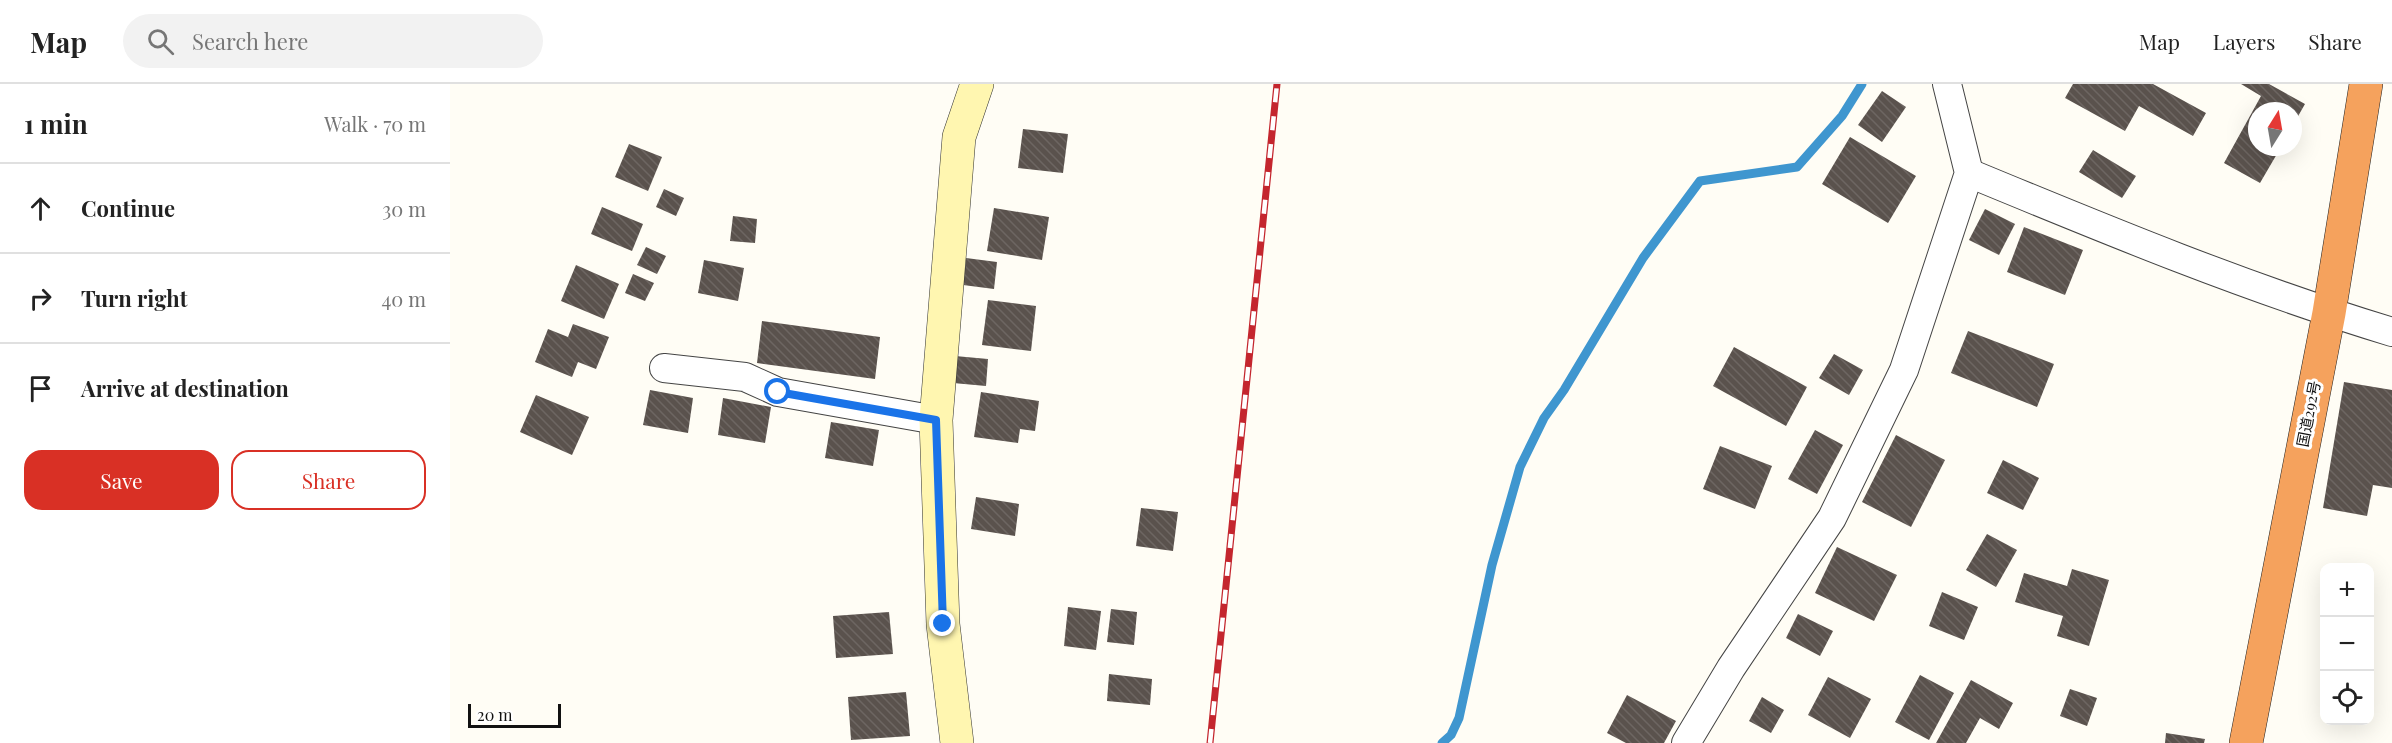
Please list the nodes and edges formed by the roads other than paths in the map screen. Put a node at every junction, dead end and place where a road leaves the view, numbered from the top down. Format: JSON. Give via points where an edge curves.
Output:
{"nodes":[{"id":1,"x":977,"y":84,"type":"edge"},
{"id":2,"x":1947,"y":84,"type":"edge"},
{"id":3,"x":2366,"y":84,"type":"edge"},
{"id":4,"x":1969,"y":173,"type":"junction"},
{"id":5,"x":2329,"y":313,"type":"junction"},
{"id":6,"x":2392,"y":332,"type":"edge"},
{"id":7,"x":664,"y":368,"type":"dead end"},
{"id":8,"x":936,"y":420,"type":"junction"},
{"id":9,"x":957,"y":743,"type":"edge"},
{"id":10,"x":1686,"y":743,"type":"edge"},
{"id":11,"x":2246,"y":743,"type":"edge"}],
"edges":[{"from":1,"to":8,"type":"street","via":[[959,137]]},
{"from":2,"to":4,"type":"street"},
{"from":3,"to":5,"type":"highway","name":"国道292号"},
{"from":4,"to":5,"type":"street","via":[[2159,252]]},
{"from":4,"to":10,"type":"street","via":[[1904,370],[1832,518],[1731,668]]},
{"from":5,"to":6,"type":"street"},
{"from":5,"to":11,"type":"highway","name":"国道292号"},
{"from":7,"to":8,"type":"street","via":[[745,377],[778,392]]},
{"from":8,"to":9,"type":"street","via":[[943,624]]}]}
